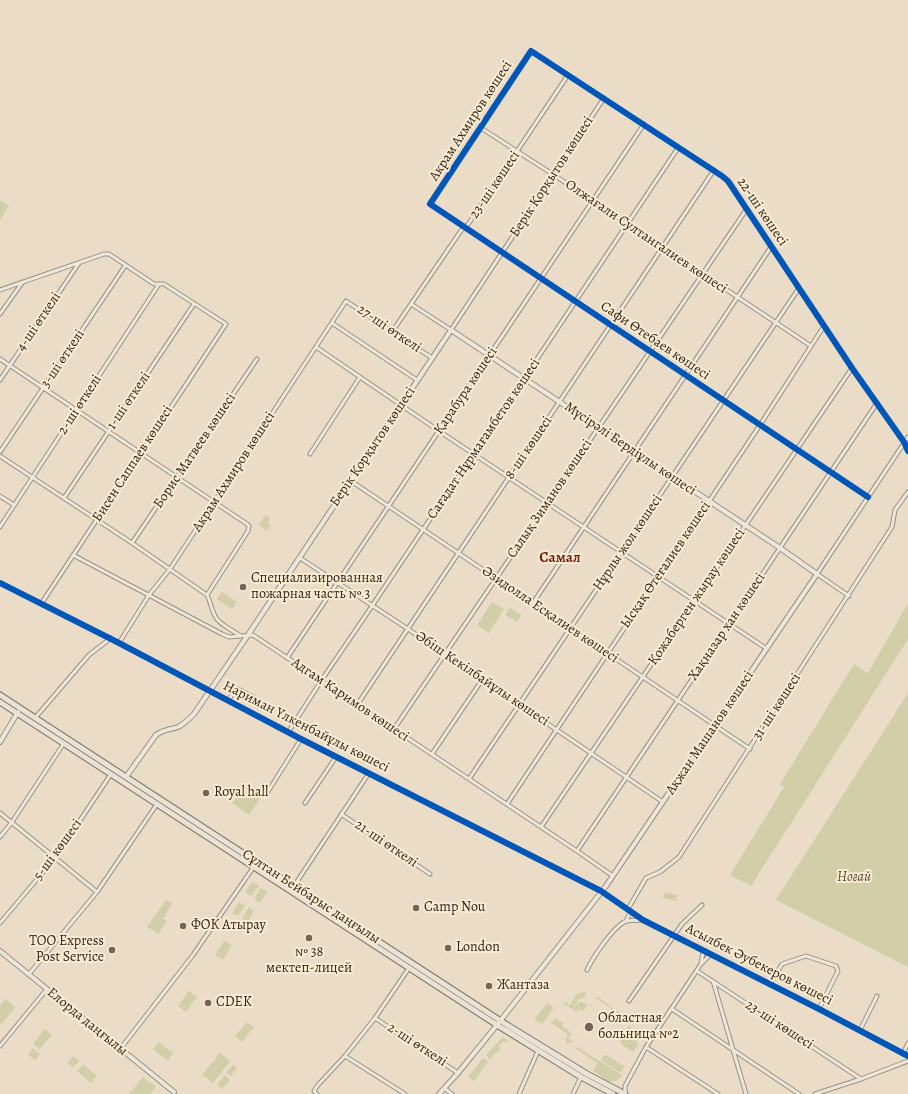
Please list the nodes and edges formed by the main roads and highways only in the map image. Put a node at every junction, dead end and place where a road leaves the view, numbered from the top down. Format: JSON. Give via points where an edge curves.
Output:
{"nodes":[{"id":1,"x":0,"y":695,"type":"edge"},
{"id":2,"x":0,"y":702,"type":"edge"},
{"id":3,"x":159,"y":801,"type":"junction"},
{"id":4,"x":255,"y":865,"type":"junction"},
{"id":5,"x":411,"y":966,"type":"junction"},
{"id":6,"x":499,"y":1023,"type":"junction"},
{"id":7,"x":611,"y":1093,"type":"edge"},
{"id":8,"x":625,"y":1094,"type":"edge"}],
"edges":[{"from":1,"to":3,"type":"main road","name":"Сұлтан Бейбарыс даңғылы"},
{"from":2,"to":3,"type":"main road","name":"Сұлтан Бейбарыс даңғылы","via":[[111,774]]},
{"from":3,"to":4,"type":"main road","name":"Сұлтан Бейбарыс даңғылы"},
{"from":4,"to":5,"type":"main road","name":"Сұлтан Бейбарыс даңғылы"},
{"from":4,"to":5,"type":"main road","name":"Сұлтан Бейбарыс даңғылы","via":[[294,886]]},
{"from":5,"to":6,"type":"main road","name":"Сұлтан Бейбарыс даңғылы"},
{"from":6,"to":7,"type":"main road","name":"Сұлтан Бейбарыс даңғылы","via":[[538,1051]]},
{"from":6,"to":8,"type":"main road","name":"Сұлтан Бейбарыс даңғылы"}]}
